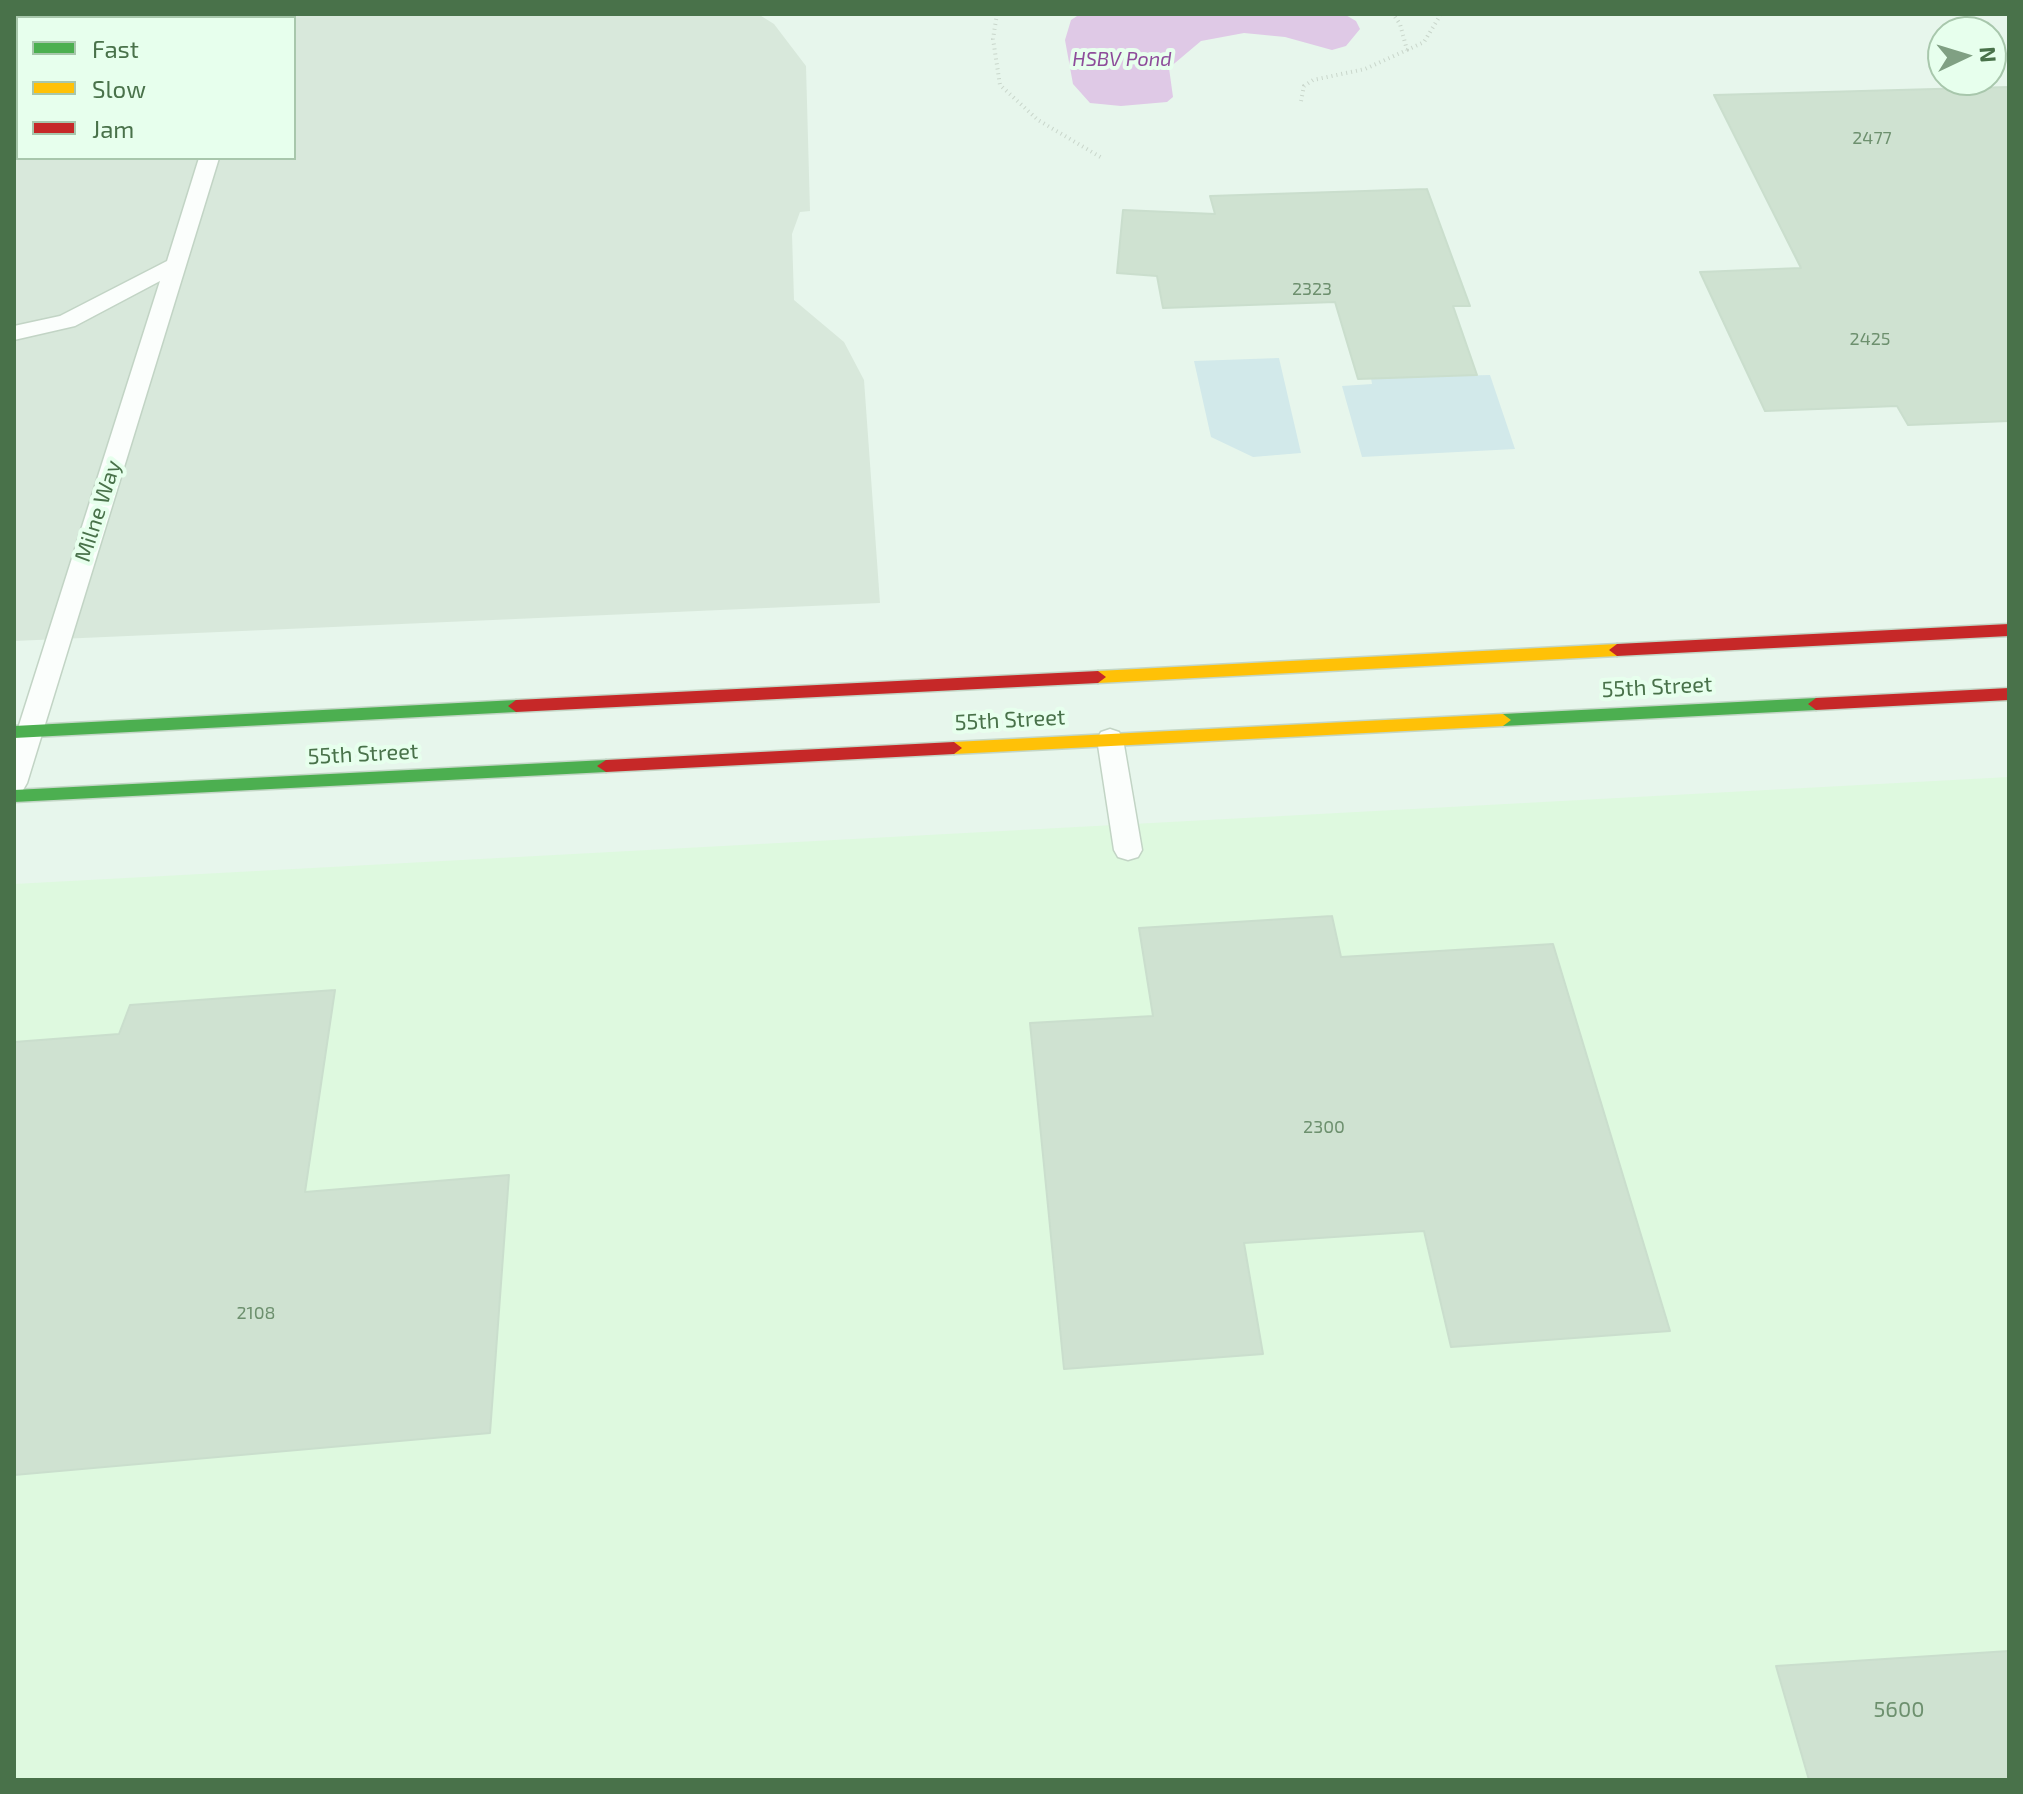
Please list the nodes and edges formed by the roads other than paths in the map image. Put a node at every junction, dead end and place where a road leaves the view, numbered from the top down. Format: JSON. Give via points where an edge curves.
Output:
{"nodes":[{"id":1,"x":208,"y":160,"type":"edge"},
{"id":2,"x":176,"y":264,"type":"junction"},
{"id":3,"x":14,"y":333,"type":"edge"},
{"id":4,"x":2009,"y":630,"type":"edge"},
{"id":5,"x":2009,"y":694,"type":"edge"},
{"id":6,"x":21,"y":732,"type":"edge"},
{"id":7,"x":1110,"y":739,"type":"junction"},
{"id":8,"x":14,"y":783,"type":"edge"},
{"id":9,"x":14,"y":796,"type":"edge"},
{"id":10,"x":1128,"y":850,"type":"dead end"}],
"edges":[{"from":1,"to":2,"type":"lane","name":"Milne Way"},
{"from":2,"to":3,"type":"lane","via":[[67,321]]},
{"from":2,"to":6,"type":"lane","name":"Milne Way"},
{"from":4,"to":6,"type":"main road","name":"55th Street"},
{"from":5,"to":7,"type":"main road","name":"55th Street"},
{"from":6,"to":8,"type":"lane","name":"Milne Way"},
{"from":7,"to":9,"type":"main road","name":"55th Street"},
{"from":7,"to":10,"type":"lane"}]}
